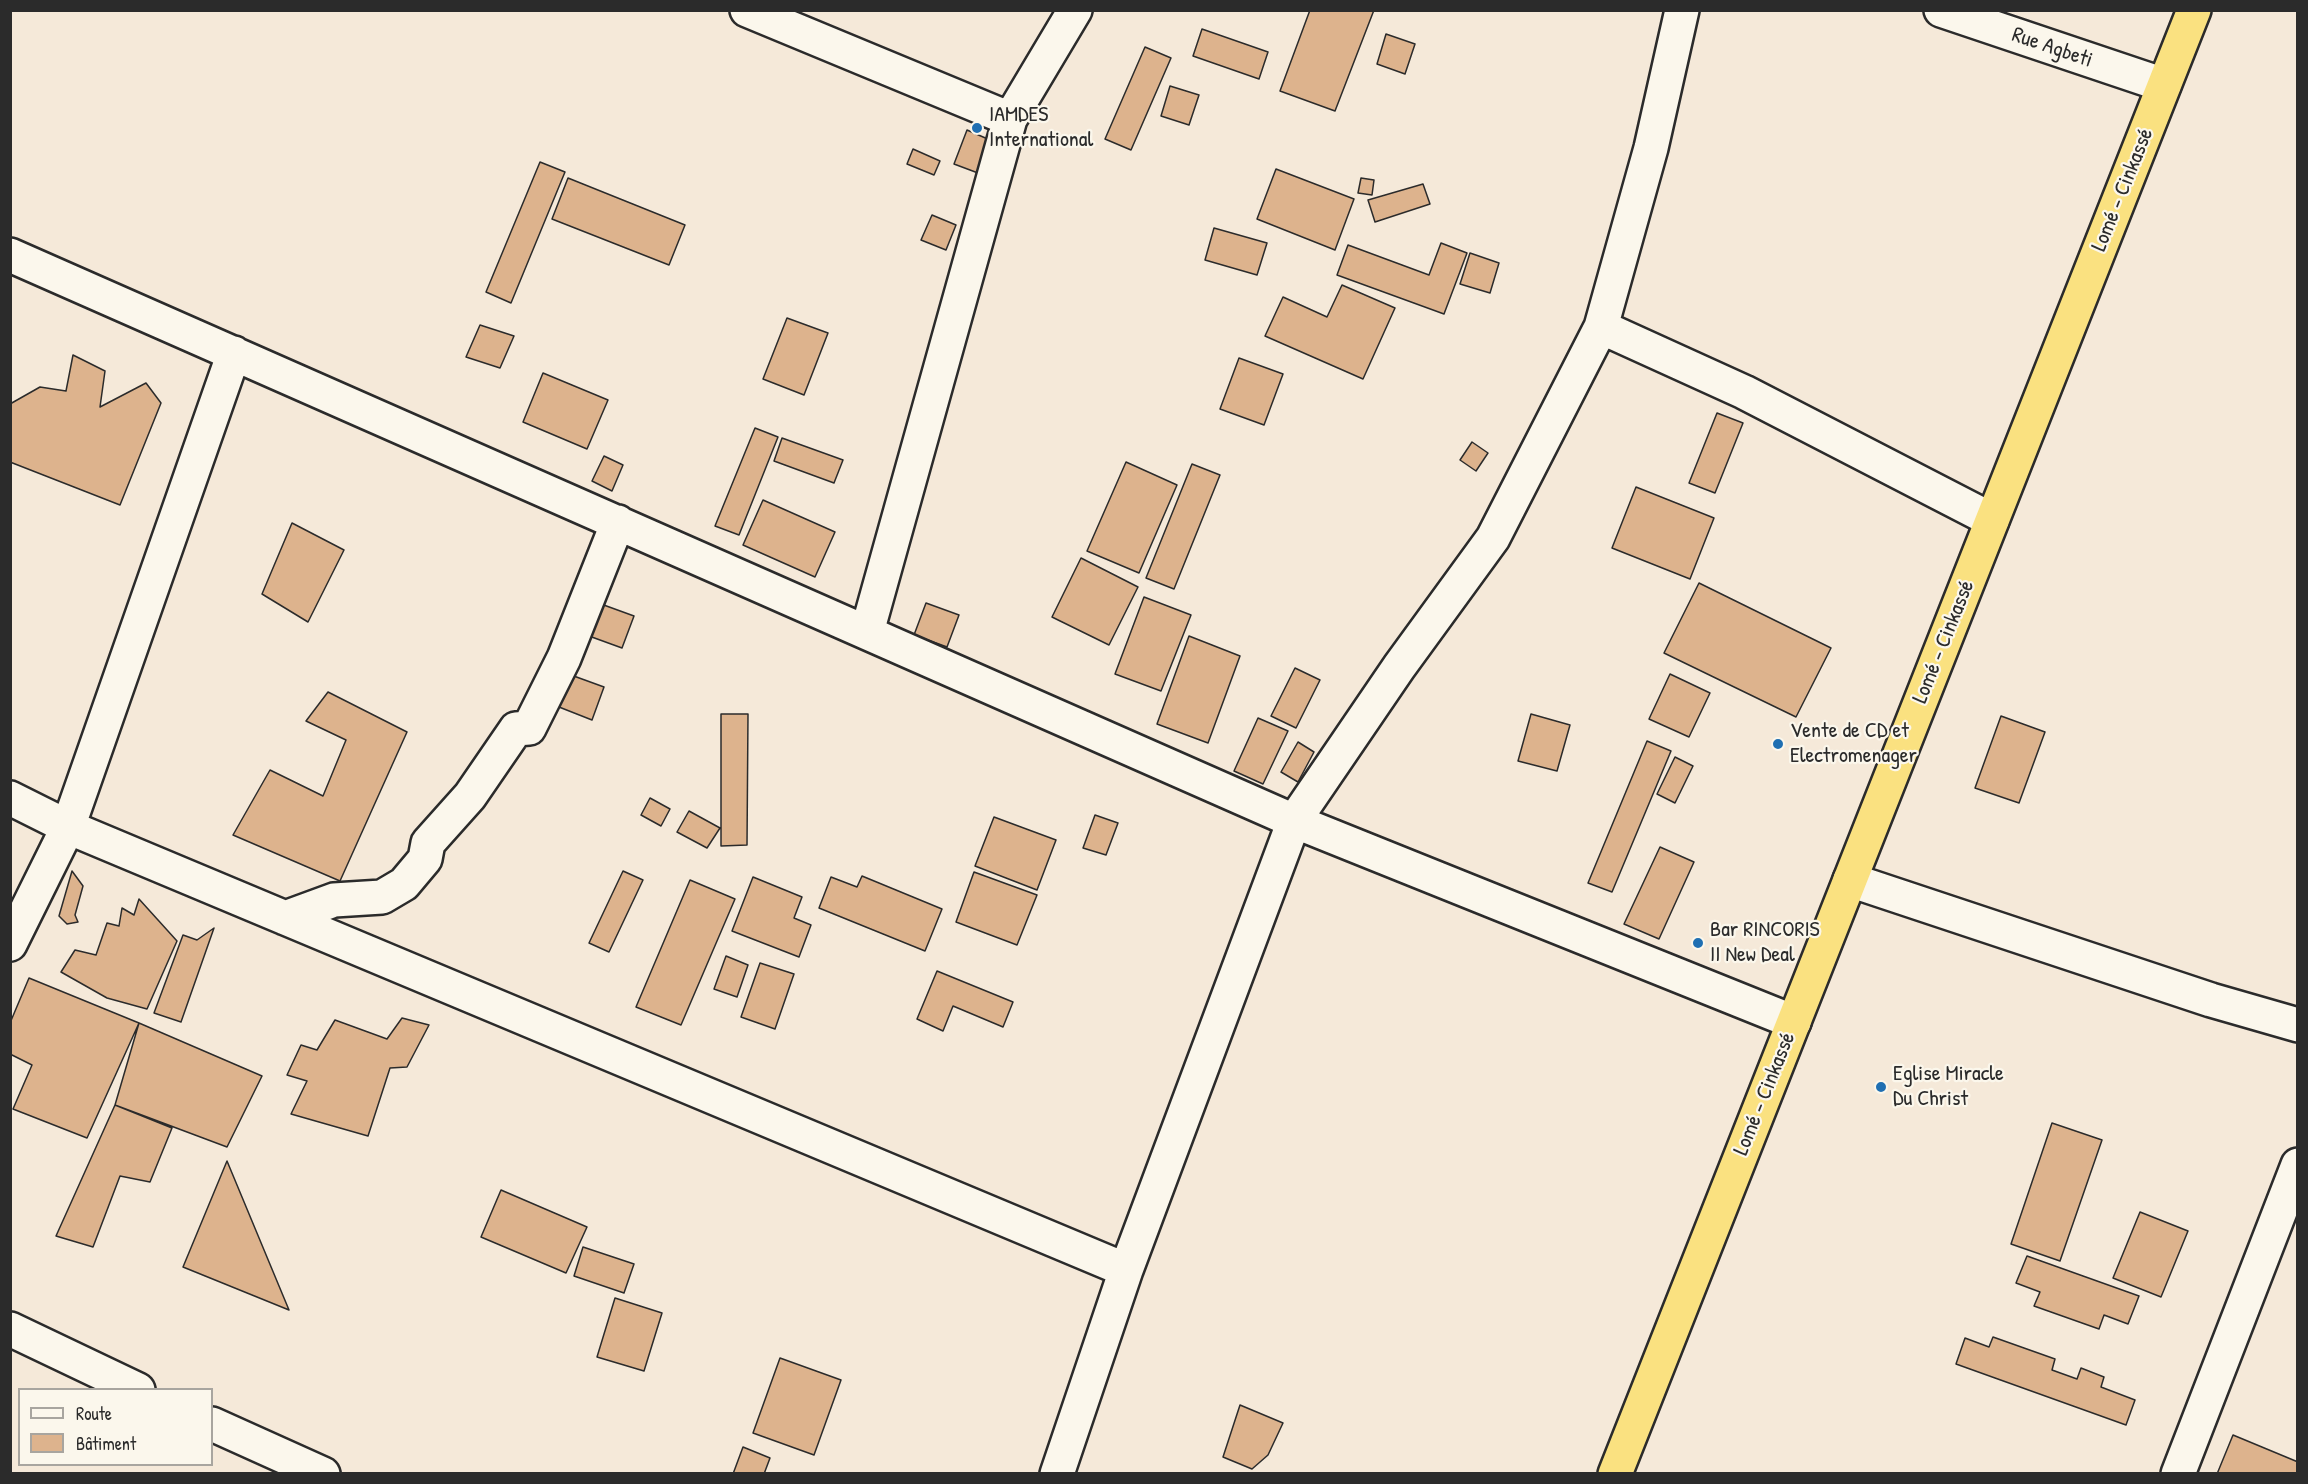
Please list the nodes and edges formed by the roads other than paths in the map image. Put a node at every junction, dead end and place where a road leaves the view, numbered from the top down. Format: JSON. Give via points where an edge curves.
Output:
{"nodes":[{"id":1,"x":747,"y":10,"type":"edge"},
{"id":2,"x":1075,"y":10,"type":"edge"},
{"id":3,"x":1682,"y":10,"type":"edge"},
{"id":4,"x":1941,"y":10,"type":"edge"},
{"id":5,"x":2193,"y":10,"type":"edge"},
{"id":6,"x":2164,"y":85,"type":"junction"},
{"id":7,"x":1010,"y":119,"type":"junction"},
{"id":8,"x":10,"y":255,"type":"edge"},
{"id":9,"x":1601,"y":327,"type":"junction"},
{"id":10,"x":234,"y":353,"type":"junction"},
{"id":11,"x":1992,"y":520,"type":"junction"},
{"id":12,"x":618,"y":522,"type":"junction"},
{"id":13,"x":867,"y":632,"type":"junction"},
{"id":14,"x":10,"y":798,"type":"edge"},
{"id":15,"x":1294,"y":821,"type":"junction"},
{"id":16,"x":68,"y":827,"type":"junction"},
{"id":17,"x":1850,"y":880,"type":"junction"},
{"id":18,"x":285,"y":918,"type":"junction"},
{"id":19,"x":10,"y":944,"type":"edge"},
{"id":20,"x":1794,"y":1022,"type":"junction"},
{"id":21,"x":2298,"y":1025,"type":"edge"},
{"id":22,"x":2298,"y":1165,"type":"edge"},
{"id":23,"x":1126,"y":1270,"type":"junction"},
{"id":24,"x":10,"y":1329,"type":"edge"},
{"id":25,"x":136,"y":1388,"type":"edge"},
{"id":26,"x":213,"y":1425,"type":"edge"},
{"id":27,"x":254,"y":1460,"type":"edge"},
{"id":28,"x":323,"y":1473,"type":"edge"},
{"id":29,"x":1057,"y":1473,"type":"edge"},
{"id":30,"x":1615,"y":1473,"type":"edge"},
{"id":31,"x":2178,"y":1473,"type":"edge"}],
"edges":[{"from":1,"to":7,"type":"street"},
{"from":2,"to":7,"type":"street"},
{"from":3,"to":9,"type":"street","via":[[1651,147]]},
{"from":4,"to":6,"type":"street","name":"Rue Agbeti"},
{"from":5,"to":6,"type":"highway","name":"Lomé - Cinkassé"},
{"from":6,"to":11,"type":"highway","name":"Lomé - Cinkassé"},
{"from":7,"to":13,"type":"street"},
{"from":8,"to":10,"type":"street"},
{"from":9,"to":11,"type":"street","via":[[1744,392]]},
{"from":9,"to":15,"type":"street","via":[[1493,538]]},
{"from":10,"to":12,"type":"street"},
{"from":10,"to":16,"type":"street"},
{"from":11,"to":17,"type":"highway","name":"Lomé - Cinkassé"},
{"from":12,"to":13,"type":"street"},
{"from":12,"to":18,"type":"street","via":[[564,658],[529,728],[516,729],[470,796],[428,843],[425,859],[404,884],[382,897],[334,900]]},
{"from":13,"to":15,"type":"street"},
{"from":14,"to":16,"type":"street"},
{"from":15,"to":20,"type":"street"},
{"from":15,"to":23,"type":"street"},
{"from":16,"to":18,"type":"street"},
{"from":16,"to":19,"type":"street"},
{"from":17,"to":20,"type":"highway","name":"Lomé - Cinkassé"},
{"from":17,"to":21,"type":"street","via":[[2211,1000]]},
{"from":18,"to":23,"type":"street"},
{"from":20,"to":30,"type":"highway","name":"Lomé - Cinkassé"},
{"from":22,"to":31,"type":"street"},
{"from":23,"to":29,"type":"street"},
{"from":24,"to":25,"type":"street"},
{"from":26,"to":27,"type":"street"},
{"from":27,"to":28,"type":"street"}]}
